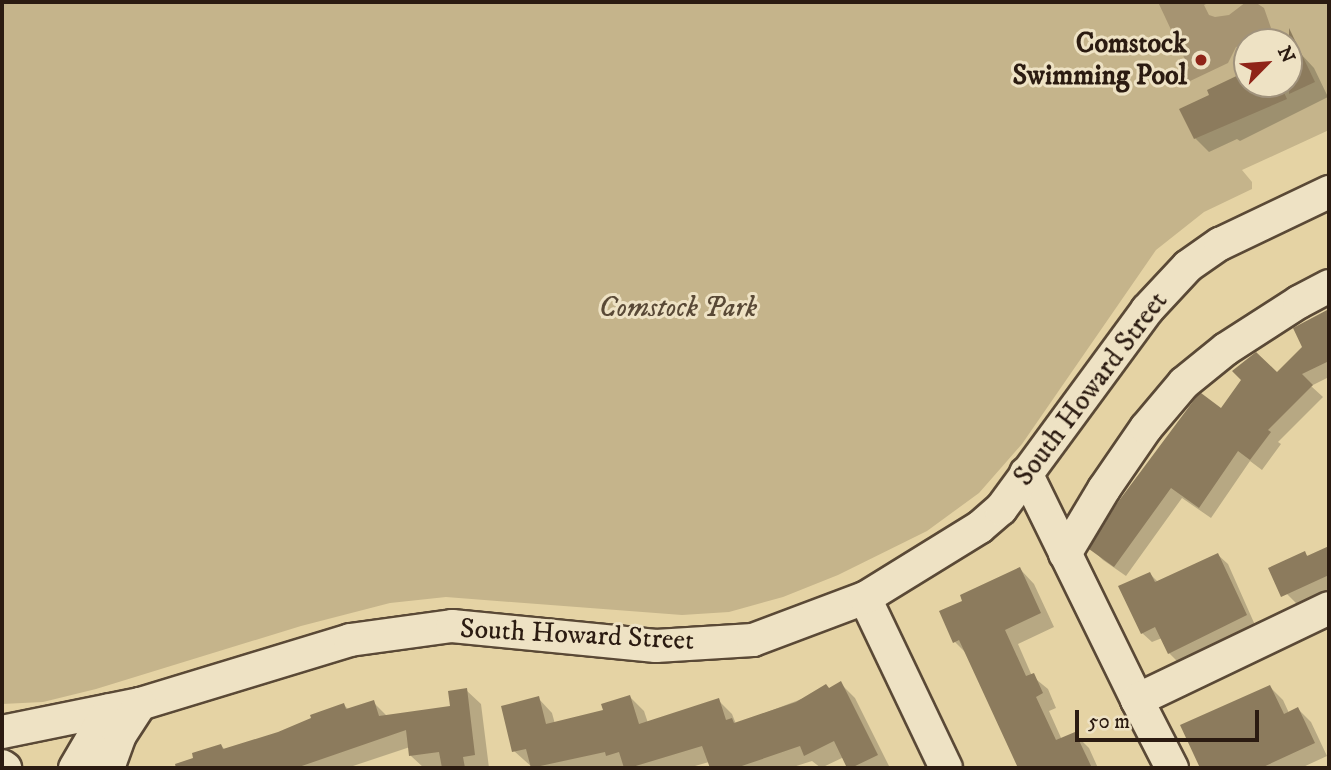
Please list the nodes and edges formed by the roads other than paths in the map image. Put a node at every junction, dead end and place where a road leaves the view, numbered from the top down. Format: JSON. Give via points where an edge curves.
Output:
{"nodes":[{"id":1,"x":1329,"y":192,"type":"edge"},
{"id":2,"x":1329,"y":286,"type":"edge"},
{"id":3,"x":1026,"y":473,"type":"junction"},
{"id":4,"x":1065,"y":554,"type":"junction"},
{"id":5,"x":865,"y":598,"type":"junction"},
{"id":6,"x":1329,"y":608,"type":"edge"},
{"id":7,"x":1137,"y":700,"type":"junction"},
{"id":8,"x":141,"y":704,"type":"junction"},
{"id":9,"x":109,"y":710,"type":"junction"},
{"id":10,"x":2,"y":732,"type":"edge"},
{"id":11,"x":75,"y":768,"type":"edge"},
{"id":12,"x":108,"y":768,"type":"edge"},
{"id":13,"x":946,"y":768,"type":"edge"},
{"id":14,"x":1172,"y":768,"type":"edge"}],
"edges":[{"from":1,"to":3,"type":"street","name":"South Howard Street","via":[[1220,244],[1188,266],[1147,310]]},
{"from":2,"to":4,"type":"street","via":[[1226,349],[1184,383],[1125,458]]},
{"from":3,"to":4,"type":"street"},
{"from":3,"to":5,"type":"street","name":"South Howard Street","via":[[1001,509],[980,527]]},
{"from":4,"to":7,"type":"street"},
{"from":5,"to":8,"type":"street","name":"South Howard Street","via":[[752,640],[656,646],[452,626],[363,638]]},
{"from":5,"to":13,"type":"street"},
{"from":6,"to":7,"type":"street"},
{"from":7,"to":14,"type":"street"},
{"from":8,"to":9,"type":"street","name":"South Howard Street"},
{"from":8,"to":12,"type":"street","via":[[120,736]]},
{"from":9,"to":10,"type":"street","name":"South Howard Street"},
{"from":9,"to":11,"type":"street"}]}
